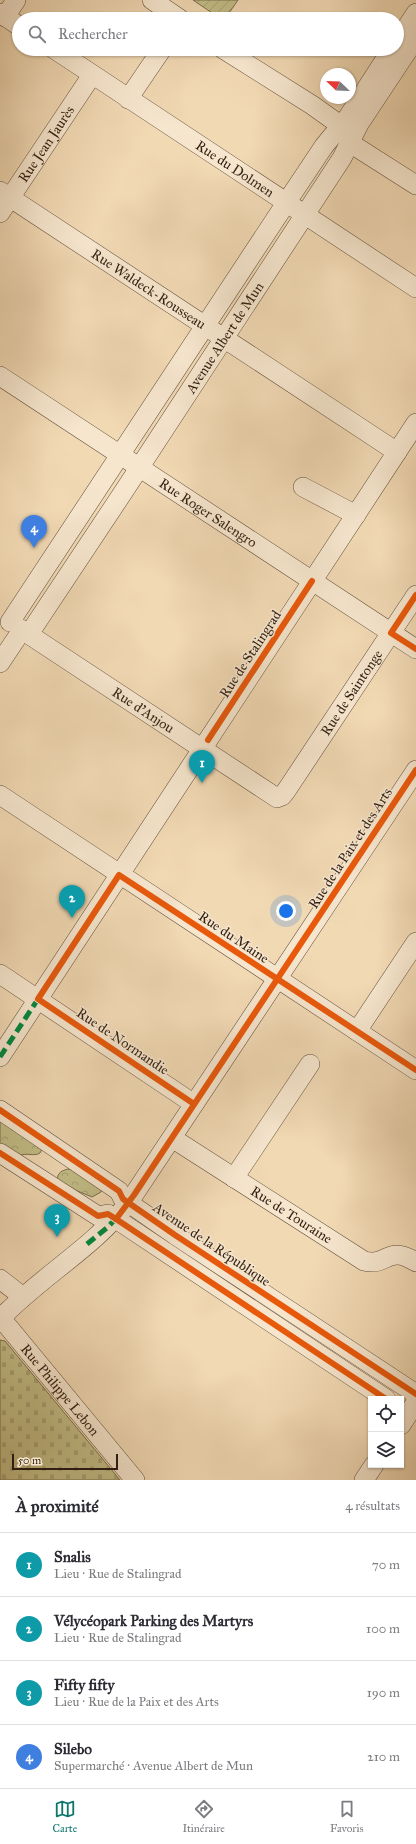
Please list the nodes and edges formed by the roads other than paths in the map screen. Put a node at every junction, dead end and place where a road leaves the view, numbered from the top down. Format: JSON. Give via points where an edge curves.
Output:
{"nodes":[{"id":1,"x":16,"y":0,"type":"edge"},
{"id":2,"x":152,"y":0,"type":"edge"},
{"id":3,"x":170,"y":12,"type":"edge"},
{"id":4,"x":416,"y":13,"type":"edge"},
{"id":5,"x":8,"y":19,"type":"edge"},
{"id":6,"x":404,"y":31,"type":"edge"},
{"id":7,"x":416,"y":38,"type":"edge"},
{"id":8,"x":64,"y":56,"type":"edge"},
{"id":9,"x":157,"y":56,"type":"edge"},
{"id":10,"x":234,"y":56,"type":"edge"},
{"id":11,"x":387,"y":56,"type":"edge"},
{"id":12,"x":404,"y":56,"type":"edge"},
{"id":13,"x":404,"y":56,"type":"edge"},
{"id":14,"x":92,"y":75,"type":"junction"},
{"id":15,"x":128,"y":99,"type":"junction"},
{"id":16,"x":340,"y":125,"type":"junction"},
{"id":17,"x":350,"y":142,"type":"junction"},
{"id":18,"x":416,"y":186,"type":"edge"},
{"id":19,"x":3,"y":201,"type":"edge"},
{"id":20,"x":286,"y":203,"type":"junction"},
{"id":21,"x":304,"y":215,"type":"junction"},
{"id":22,"x":416,"y":288,"type":"edge"},
{"id":23,"x":205,"y":326,"type":"junction"},
{"id":24,"x":223,"y":338,"type":"junction"},
{"id":25,"x":0,"y":376,"type":"edge"},
{"id":26,"x":416,"y":423,"type":"edge"},
{"id":27,"x":397,"y":452,"type":"junction"},
{"id":28,"x":120,"y":455,"type":"junction"},
{"id":29,"x":139,"y":467,"type":"junction"},
{"id":30,"x":303,"y":487,"type":"dead end"},
{"id":31,"x":356,"y":515,"type":"junction"},
{"id":32,"x":312,"y":581,"type":"junction"},
{"id":33,"x":416,"y":595,"type":"edge"},
{"id":34,"x":15,"y":625,"type":"edge"},
{"id":35,"x":391,"y":633,"type":"junction"},
{"id":36,"x":416,"y":649,"type":"edge"},
{"id":37,"x":0,"y":663,"type":"edge"},
{"id":38,"x":205,"y":744,"type":"junction"},
{"id":39,"x":416,"y":770,"type":"edge"},
{"id":40,"x":286,"y":791,"type":"joint"},
{"id":41,"x":0,"y":795,"type":"edge"},
{"id":42,"x":120,"y":875,"type":"junction"},
{"id":43,"x":416,"y":942,"type":"edge"},
{"id":44,"x":0,"y":974,"type":"edge"},
{"id":45,"x":277,"y":979,"type":"junction"},
{"id":46,"x":38,"y":999,"type":"junction"},
{"id":47,"x":357,"y":1032,"type":"junction"},
{"id":48,"x":0,"y":1057,"type":"edge"},
{"id":49,"x":310,"y":1064,"type":"dead end"},
{"id":50,"x":416,"y":1070,"type":"edge"},
{"id":51,"x":194,"y":1104,"type":"junction"},
{"id":52,"x":0,"y":1110,"type":"edge"},
{"id":53,"x":172,"y":1138,"type":"junction"},
{"id":54,"x":0,"y":1153,"type":"edge"},
{"id":55,"x":234,"y":1178,"type":"junction"},
{"id":56,"x":129,"y":1202,"type":"junction"},
{"id":57,"x":116,"y":1219,"type":"junction"},
{"id":58,"x":416,"y":1262,"type":"edge"},
{"id":59,"x":0,"y":1279,"type":"edge"},
{"id":60,"x":23,"y":1296,"type":"junction"},
{"id":61,"x":0,"y":1319,"type":"edge"},
{"id":62,"x":416,"y":1394,"type":"edge"},
{"id":63,"x":382,"y":1396,"type":"edge"},
{"id":64,"x":372,"y":1468,"type":"edge"},
{"id":65,"x":136,"y":1480,"type":"edge"},
{"id":66,"x":364,"y":1480,"type":"edge"}],
"edges":[{"from":1,"to":5,"type":"street"},
{"from":2,"to":3,"type":"street"},
{"from":4,"to":6,"type":"street"},
{"from":7,"to":13,"type":"street","name":"Avenue Albert de Mun"},
{"from":8,"to":14,"type":"street","name":"Rue du Dolmen"},
{"from":9,"to":15,"type":"street"},
{"from":10,"to":16,"type":"street"},
{"from":11,"to":16,"type":"street","name":"Avenue Albert de Mun","via":[[348,117]]},
{"from":12,"to":17,"type":"street","name":"Avenue Albert de Mun","via":[[358,124]]},
{"from":14,"to":15,"type":"street","name":"Rue du Dolmen"},
{"from":14,"to":19,"type":"street","name":"Rue Jean Jaurès"},
{"from":15,"to":20,"type":"street","name":"Rue du Dolmen"},
{"from":16,"to":17,"type":"street"},
{"from":16,"to":20,"type":"street","name":"Avenue Albert de Mun"},
{"from":17,"to":18,"type":"street"},
{"from":17,"to":21,"type":"street","name":"Avenue Albert de Mun"},
{"from":19,"to":23,"type":"street","name":"Rue Waldeck-Rousseau"},
{"from":20,"to":21,"type":"street","name":"Rue du Dolmen"},
{"from":20,"to":23,"type":"street","name":"Avenue Albert de Mun"},
{"from":21,"to":22,"type":"street","name":"Rue du Dolmen"},
{"from":21,"to":24,"type":"street","name":"Avenue Albert de Mun"},
{"from":23,"to":24,"type":"street","name":"Rue Waldeck-Rousseau"},
{"from":23,"to":28,"type":"street","name":"Avenue Albert de Mun"},
{"from":24,"to":27,"type":"street","name":"Rue Waldeck-Rousseau"},
{"from":24,"to":29,"type":"street","name":"Avenue Albert de Mun"},
{"from":25,"to":28,"type":"street","name":"Rue Roger Salengro"},
{"from":26,"to":27,"type":"street","name":"Rue de Stalingrad"},
{"from":27,"to":31,"type":"street","name":"Rue de Stalingrad"},
{"from":28,"to":29,"type":"street","name":"Rue Roger Salengro"},
{"from":28,"to":34,"type":"street","name":"Avenue Albert de Mun"},
{"from":29,"to":32,"type":"street","name":"Rue Roger Salengro"},
{"from":29,"to":34,"type":"street","name":"Avenue Albert de Mun"},
{"from":30,"to":31,"type":"street"},
{"from":31,"to":32,"type":"street","name":"Rue de Stalingrad"},
{"from":32,"to":35,"type":"street","name":"Rue Roger Salengro"},
{"from":32,"to":38,"type":"street","name":"Rue de Stalingrad"},
{"from":33,"to":35,"type":"street","name":"Rue de Saintonge"},
{"from":34,"to":37,"type":"street","name":"Avenue Albert de Mun"},
{"from":34,"to":38,"type":"street","name":"Rue d'Anjou"},
{"from":35,"to":36,"type":"street","name":"Rue Roger Salengro"},
{"from":35,"to":40,"type":"street","name":"Rue de Saintonge"},
{"from":38,"to":40,"type":"street","name":"Rue d'Anjou","via":[[277,798]]},
{"from":38,"to":42,"type":"street","name":"Rue de Stalingrad"},
{"from":39,"to":45,"type":"street","name":"Rue de la Paix et des Arts"},
{"from":41,"to":42,"type":"street","name":"Rue du Maine"},
{"from":42,"to":45,"type":"street","name":"Rue du Maine"},
{"from":42,"to":46,"type":"street","name":"Rue de Stalingrad"},
{"from":43,"to":47,"type":"street"},
{"from":44,"to":46,"type":"street","name":"Rue de Normandie"},
{"from":45,"to":47,"type":"street","name":"Rue du Maine"},
{"from":45,"to":51,"type":"street","name":"Rue de la Paix et des Arts"},
{"from":46,"to":48,"type":"street","name":"Rue de Stalingrad"},
{"from":46,"to":51,"type":"street","name":"Rue de Normandie"},
{"from":47,"to":50,"type":"street","name":"Rue du Maine"},
{"from":49,"to":55,"type":"street"},
{"from":51,"to":53,"type":"street","name":"Rue de la Paix et des Arts"},
{"from":52,"to":56,"type":"street","name":"Avenue de la République","via":[[119,1190],[123,1199]]},
{"from":53,"to":55,"type":"street","name":"Rue de Touraine"},
{"from":53,"to":56,"type":"street","name":"Rue de la Paix et des Arts"},
{"from":54,"to":57,"type":"street","via":[[98,1216],[108,1214]]},
{"from":55,"to":58,"type":"street","name":"Rue de Touraine","via":[[364,1261],[379,1262],[398,1254]]},
{"from":56,"to":57,"type":"street","name":"Rue de la Paix et des Arts"},
{"from":56,"to":62,"type":"street","name":"Avenue de la République"},
{"from":57,"to":60,"type":"street","name":"Rue de la Paix et des Arts"},
{"from":57,"to":63,"type":"street"},
{"from":59,"to":60,"type":"street"},
{"from":60,"to":61,"type":"street","name":"Rue de la Paix et des Arts"},
{"from":61,"to":65,"type":"street","name":"Rue Philippe Lebon"},
{"from":64,"to":66,"type":"street"}]}
